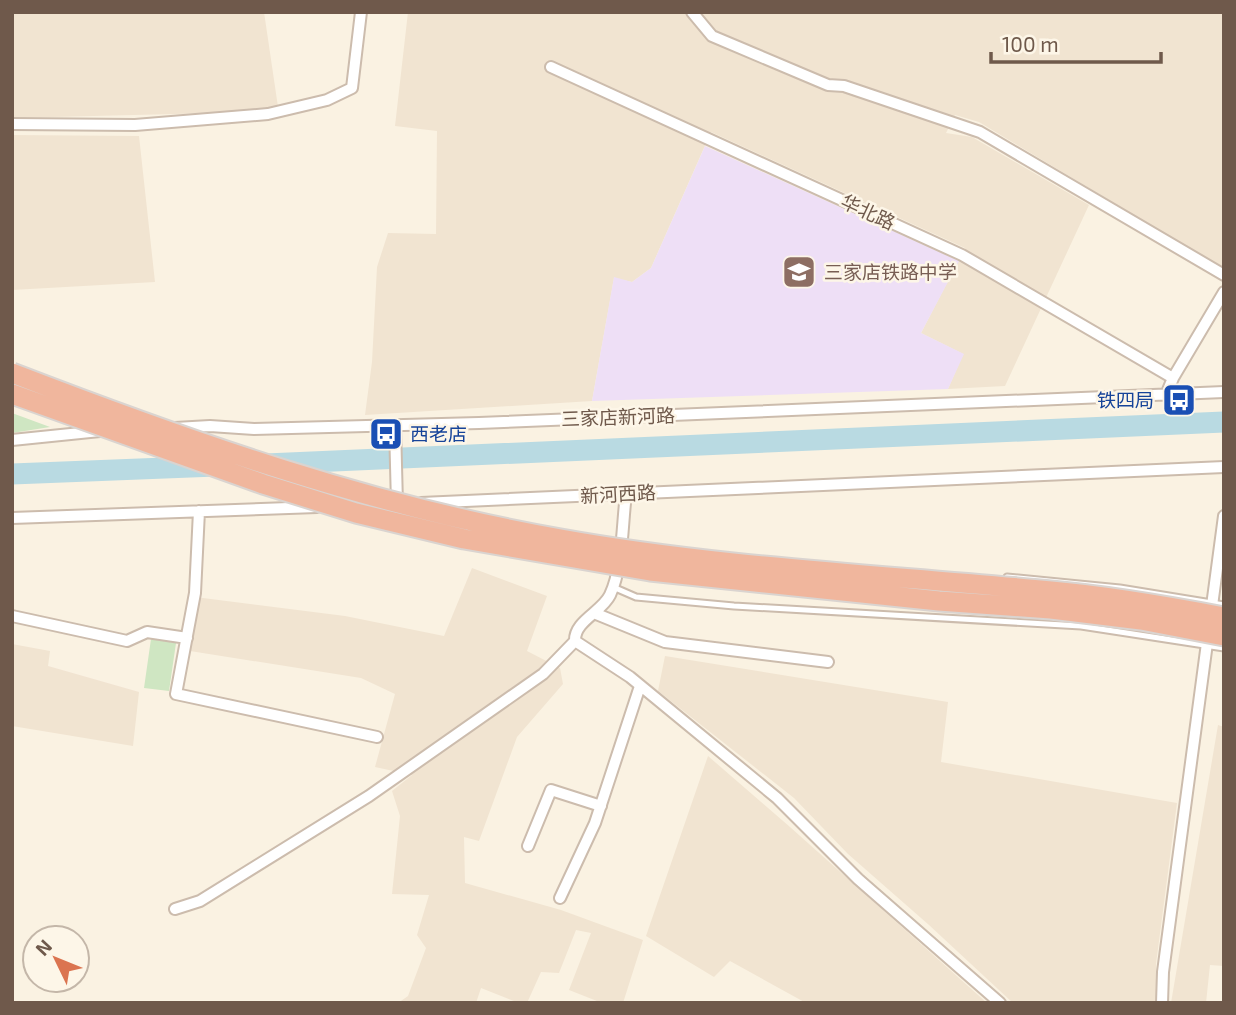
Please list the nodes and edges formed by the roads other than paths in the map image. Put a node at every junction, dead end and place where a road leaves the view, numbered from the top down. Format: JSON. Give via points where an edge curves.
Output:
{"nodes":[{"id":1,"x":362,"y":12,"type":"edge"},
{"id":2,"x":692,"y":12,"type":"edge"},
{"id":3,"x":551,"y":67,"type":"dead end"},
{"id":4,"x":12,"y":124,"type":"edge"},
{"id":5,"x":1224,"y":275,"type":"edge"},
{"id":6,"x":1224,"y":292,"type":"edge"},
{"id":7,"x":12,"y":373,"type":"edge"},
{"id":8,"x":1173,"y":378,"type":"junction"},
{"id":9,"x":1224,"y":392,"type":"edge"},
{"id":10,"x":12,"y":394,"type":"edge"},
{"id":11,"x":1166,"y":395,"type":"junction"},
{"id":12,"x":395,"y":425,"type":"junction"},
{"id":13,"x":12,"y":440,"type":"edge"},
{"id":14,"x":1224,"y":467,"type":"edge"},
{"id":15,"x":626,"y":494,"type":"junction"},
{"id":16,"x":397,"y":504,"type":"junction"},
{"id":17,"x":199,"y":511,"type":"junction"},
{"id":18,"x":1224,"y":516,"type":"edge"},
{"id":19,"x":12,"y":518,"type":"edge"},
{"id":20,"x":620,"y":545,"type":"junction"},
{"id":21,"x":913,"y":571,"type":"dead end"},
{"id":22,"x":994,"y":577,"type":"dead end"},
{"id":23,"x":613,"y":587,"type":"junction"},
{"id":24,"x":1224,"y":605,"type":"edge"},
{"id":25,"x":1217,"y":610,"type":"edge"},
{"id":26,"x":594,"y":613,"type":"junction"},
{"id":27,"x":12,"y":616,"type":"edge"},
{"id":28,"x":1224,"y":636,"type":"edge"},
{"id":29,"x":187,"y":638,"type":"junction"},
{"id":30,"x":575,"y":641,"type":"junction"},
{"id":31,"x":1205,"y":644,"type":"junction"},
{"id":32,"x":1224,"y":648,"type":"edge"},
{"id":33,"x":828,"y":662,"type":"dead end"},
{"id":34,"x":640,"y":686,"type":"junction"},
{"id":35,"x":377,"y":737,"type":"dead end"},
{"id":36,"x":601,"y":806,"type":"junction"},
{"id":37,"x":528,"y":846,"type":"dead end"},
{"id":38,"x":560,"y":898,"type":"dead end"},
{"id":39,"x":175,"y":909,"type":"dead end"},
{"id":40,"x":1000,"y":1003,"type":"edge"},
{"id":41,"x":1163,"y":1003,"type":"edge"}],
"edges":[{"from":1,"to":4,"type":"street","via":[[352,88],[327,100],[268,114],[135,125]]},
{"from":2,"to":5,"type":"street","via":[[712,36],[828,85],[844,86],[980,132]]},
{"from":3,"to":8,"type":"street","name":"华北路","via":[[962,255]]},
{"from":6,"to":8,"type":"street"},
{"from":7,"to":25,"type":"highway","bridge":true,"via":[[233,454],[362,495],[561,540]]},
{"from":8,"to":11,"type":"street"},
{"from":9,"to":11,"type":"street","name":"三家店新河路"},
{"from":10,"to":28,"type":"highway","bridge":true,"via":[[262,484],[464,539],[650,571],[1051,609]]},
{"from":11,"to":12,"type":"street","name":"三家店新河路"},
{"from":12,"to":13,"type":"street","name":"三家店新河路","via":[[210,426]]},
{"from":12,"to":16,"type":"street"},
{"from":14,"to":15,"type":"street","name":"新河西路"},
{"from":15,"to":16,"type":"street","name":"新河西路"},
{"from":15,"to":20,"type":"street"},
{"from":16,"to":17,"type":"street","name":"新河西路"},
{"from":17,"to":19,"type":"street","name":"新河西路"},
{"from":17,"to":29,"type":"street","via":[[195,593]]},
{"from":18,"to":25,"type":"street"},
{"from":20,"to":21,"type":"lane"},
{"from":20,"to":23,"type":"street"},
{"from":22,"to":25,"type":"lane","via":[[1120,588]]},
{"from":23,"to":26,"type":"street"},
{"from":23,"to":31,"type":"lane","via":[[636,597],[1080,626]]},
{"from":24,"to":25,"type":"lane"},
{"from":25,"to":31,"type":"street"},
{"from":26,"to":30,"type":"street","via":[[579,628]]},
{"from":26,"to":33,"type":"street","via":[[665,642]]},
{"from":27,"to":29,"type":"street","via":[[127,641],[147,632]]},
{"from":29,"to":35,"type":"street","via":[[176,694]]},
{"from":30,"to":34,"type":"street"},
{"from":30,"to":39,"type":"street","via":[[543,674],[369,796],[200,901]]},
{"from":31,"to":32,"type":"lane"},
{"from":31,"to":41,"type":"street","via":[[1163,972]]},
{"from":34,"to":36,"type":"street"},
{"from":34,"to":40,"type":"street","via":[[777,798],[858,879]]},
{"from":36,"to":37,"type":"street","via":[[551,790]]},
{"from":36,"to":38,"type":"street"}]}
